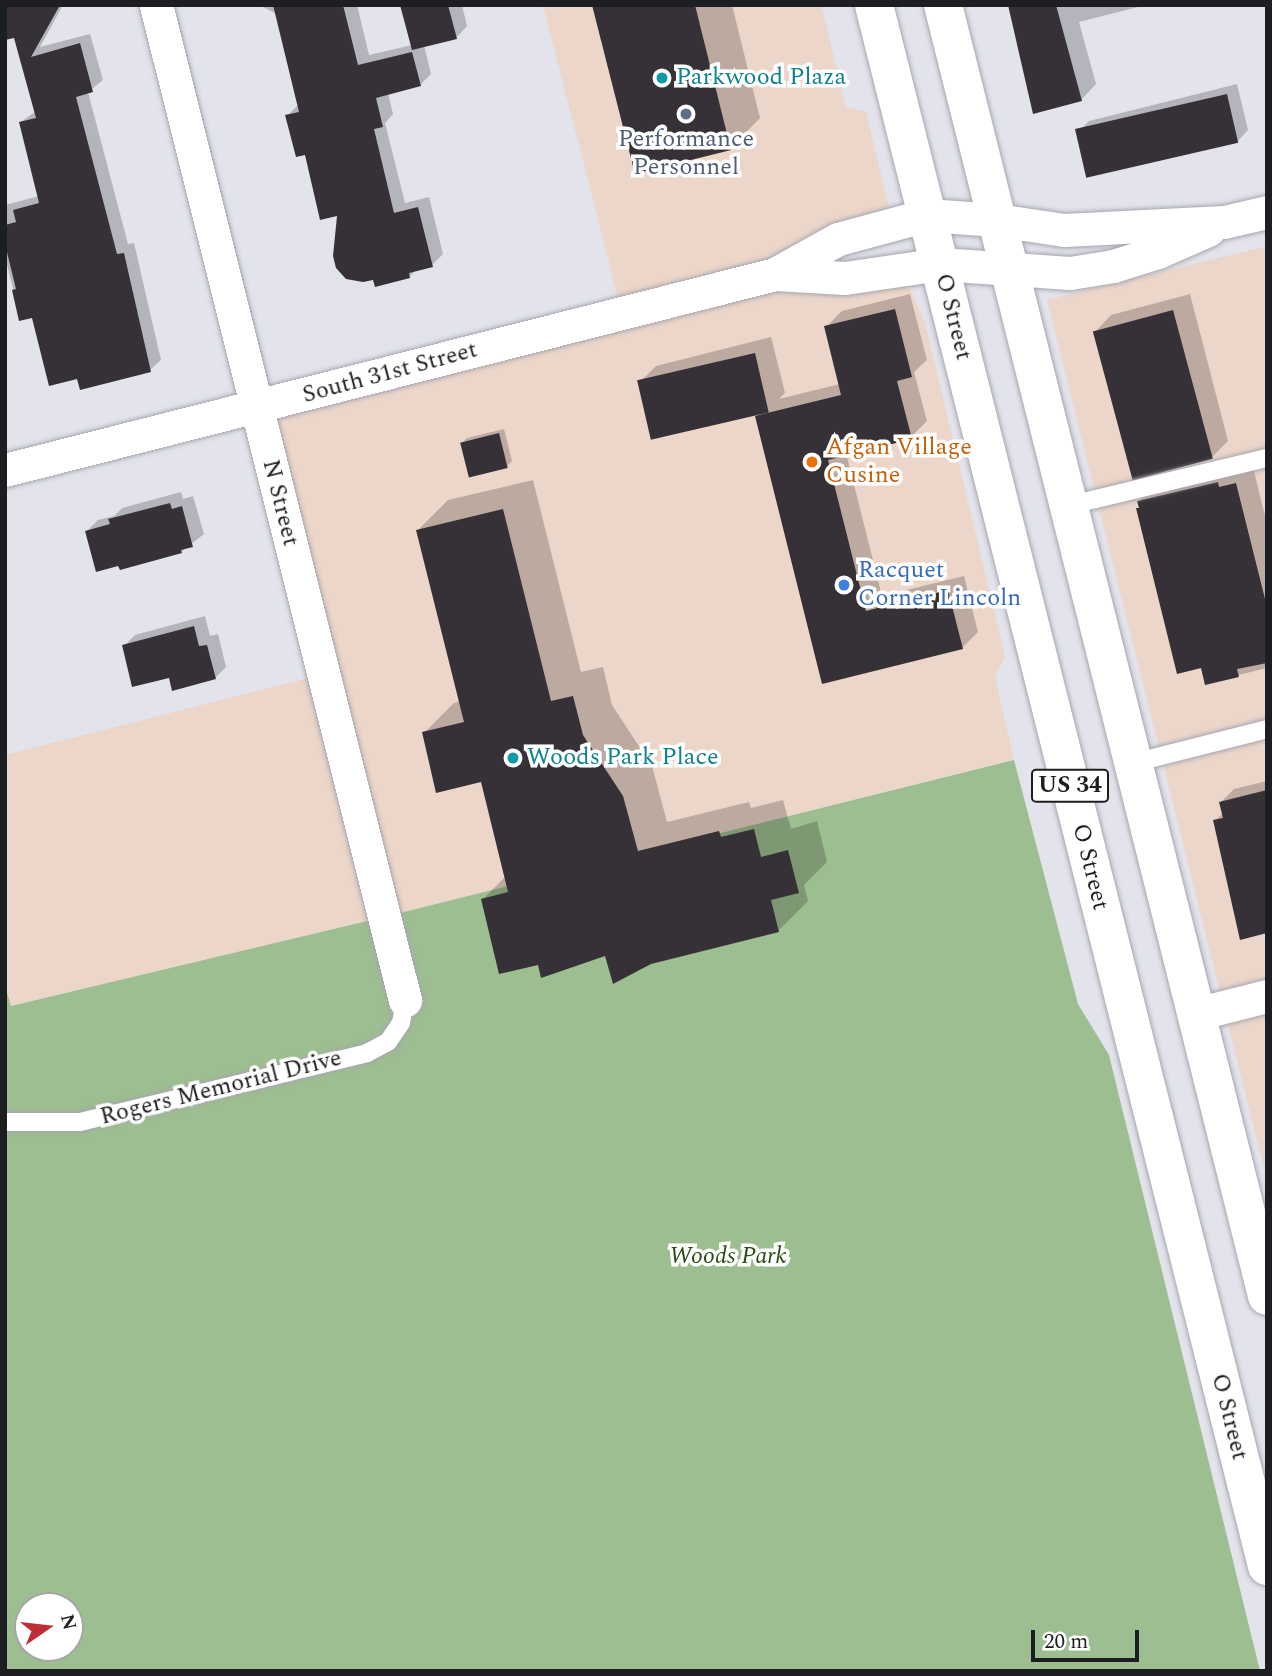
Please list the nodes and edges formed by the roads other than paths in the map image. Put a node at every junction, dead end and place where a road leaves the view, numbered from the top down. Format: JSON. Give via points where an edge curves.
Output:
{"nodes":[{"id":1,"x":156,"y":5,"type":"edge"},
{"id":2,"x":874,"y":5,"type":"edge"},
{"id":3,"x":943,"y":5,"type":"edge"},
{"id":4,"x":1267,"y":212,"type":"edge"},
{"id":5,"x":927,"y":215,"type":"junction"},
{"id":6,"x":997,"y":220,"type":"junction"},
{"id":7,"x":1224,"y":222,"type":"junction"},
{"id":8,"x":940,"y":264,"type":"junction"},
{"id":9,"x":1009,"y":269,"type":"junction"},
{"id":10,"x":775,"y":274,"type":"junction"},
{"id":11,"x":256,"y":407,"type":"junction"},
{"id":12,"x":1267,"y":458,"type":"edge"},
{"id":13,"x":5,"y":470,"type":"edge"},
{"id":14,"x":1067,"y":506,"type":"junction"},
{"id":15,"x":1267,"y":729,"type":"edge"},
{"id":16,"x":1133,"y":763,"type":"junction"},
{"id":17,"x":1267,"y":996,"type":"edge"},
{"id":18,"x":405,"y":1000,"type":"joint"},
{"id":19,"x":1196,"y":1014,"type":"junction"},
{"id":20,"x":5,"y":1122,"type":"edge"},
{"id":21,"x":1267,"y":1295,"type":"edge"},
{"id":22,"x":1267,"y":1566,"type":"edge"}],
"edges":[{"from":1,"to":11,"type":"street","name":"N Street"},
{"from":2,"to":5,"type":"main road","name":"O Street","number":"US 34"},
{"from":3,"to":6,"type":"main road","number":"US 34"},
{"from":4,"to":7,"type":"street"},
{"from":5,"to":6,"type":"street","name":"South 31st Street"},
{"from":5,"to":8,"type":"main road","name":"O Street","number":"US 34"},
{"from":5,"to":10,"type":"street","name":"South 31st Street","via":[[838,239]]},
{"from":6,"to":7,"type":"street","name":"South 31st Street","via":[[1064,230]]},
{"from":6,"to":9,"type":"main road","number":"US 34"},
{"from":7,"to":9,"type":"street","name":"South 31st Street","via":[[1158,253],[1113,266],[1070,274]]},
{"from":8,"to":9,"type":"street","name":"South 31st Street"},
{"from":8,"to":10,"type":"street","name":"South 31st Street","via":[[845,278]]},
{"from":8,"to":22,"type":"main road","name":"O Street","number":"US 34"},
{"from":9,"to":14,"type":"main road","number":"US 34"},
{"from":10,"to":11,"type":"street","name":"South 31st Street"},
{"from":11,"to":13,"type":"street","name":"South 31st Street"},
{"from":11,"to":18,"type":"street","name":"N Street"},
{"from":12,"to":14,"type":"lane"},
{"from":14,"to":16,"type":"main road","number":"US 34"},
{"from":15,"to":16,"type":"lane"},
{"from":16,"to":19,"type":"main road","number":"US 34"},
{"from":17,"to":19,"type":"street"},
{"from":18,"to":20,"type":"lane","name":"Rogers Memorial Drive","via":[[401,1023],[388,1042],[367,1053],[80,1122]]},
{"from":19,"to":21,"type":"main road","number":"US 34"}]}
